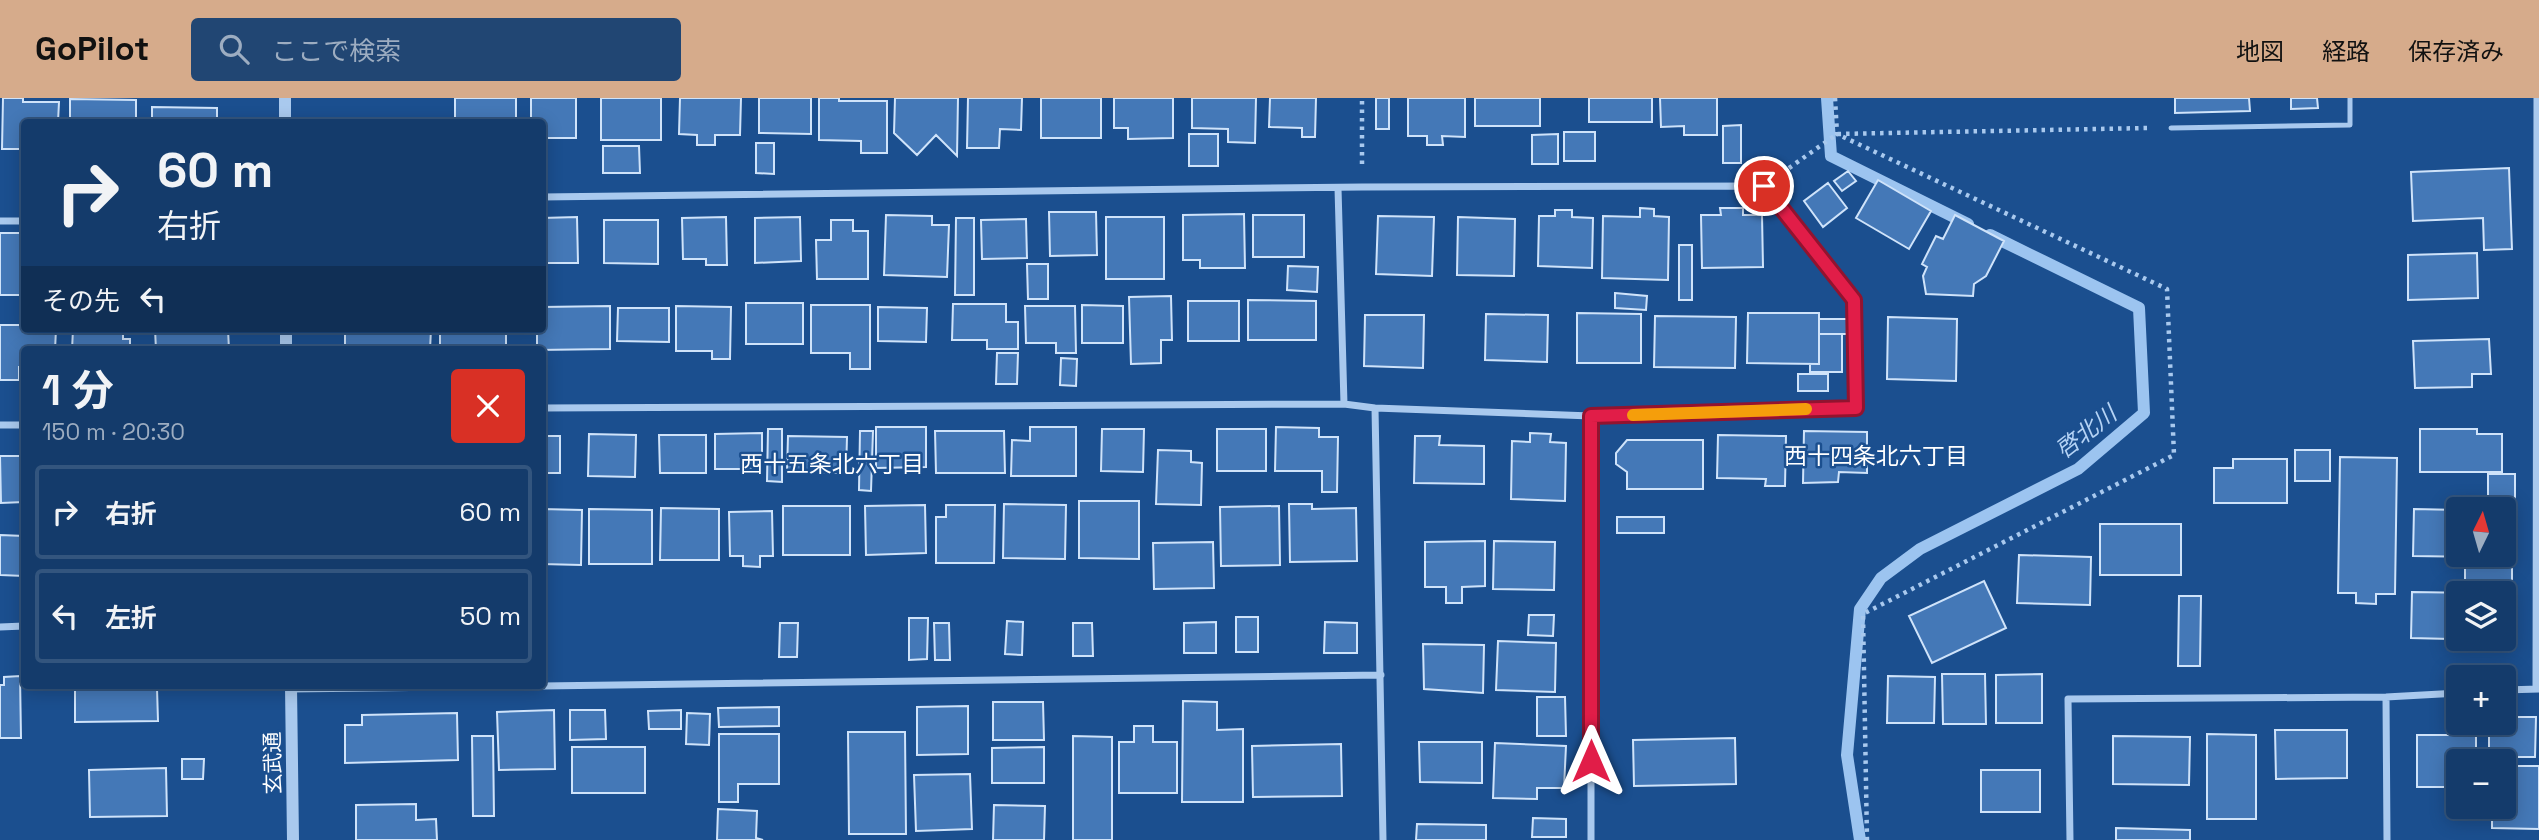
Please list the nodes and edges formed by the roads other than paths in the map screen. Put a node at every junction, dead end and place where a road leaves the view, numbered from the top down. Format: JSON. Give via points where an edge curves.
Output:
{"nodes":[{"id":1,"x":285,"y":98,"type":"edge"},
{"id":2,"x":2350,"y":98,"type":"edge"},
{"id":3,"x":2536,"y":98,"type":"edge"},
{"id":4,"x":285,"y":119,"type":"edge"},
{"id":5,"x":2171,"y":128,"type":"road end"},
{"id":6,"x":1338,"y":188,"type":"junction"},
{"id":7,"x":546,"y":197,"type":"edge"},
{"id":8,"x":0,"y":221,"type":"edge"},
{"id":9,"x":21,"y":221,"type":"edge"},
{"id":10,"x":2538,"y":377,"type":"edge"},
{"id":11,"x":1344,"y":404,"type":"junction"},
{"id":12,"x":546,"y":408,"type":"edge"},
{"id":13,"x":1375,"y":408,"type":"junction"},
{"id":14,"x":1591,"y":416,"type":"junction"},
{"id":15,"x":0,"y":425,"type":"edge"},
{"id":16,"x":21,"y":425,"type":"edge"},
{"id":17,"x":0,"y":626,"type":"edge"},
{"id":18,"x":21,"y":626,"type":"edge"},
{"id":19,"x":1381,"y":675,"type":"junction"},
{"id":20,"x":546,"y":686,"type":"edge"},
{"id":21,"x":291,"y":689,"type":"edge"},
{"id":22,"x":2538,"y":689,"type":"edge"},
{"id":23,"x":2516,"y":690,"type":"edge"},
{"id":24,"x":2446,"y":694,"type":"edge"},
{"id":25,"x":2386,"y":696,"type":"junction"},
{"id":26,"x":293,"y":840,"type":"edge"},
{"id":27,"x":1383,"y":840,"type":"edge"},
{"id":28,"x":1591,"y":840,"type":"edge"},
{"id":29,"x":2070,"y":840,"type":"edge"},
{"id":30,"x":2387,"y":840,"type":"edge"}],
"edges":[{"from":1,"to":4,"type":"street"},
{"from":2,"to":5,"type":"lane","via":[[2350,125]]},
{"from":3,"to":10,"type":"street"},
{"from":6,"to":7,"type":"street"},
{"from":6,"to":11,"type":"street"},
{"from":6,"to":14,"type":"street","via":[[1764,186],[1854,300],[1856,408]]},
{"from":8,"to":9,"type":"street"},
{"from":10,"to":22,"type":"street"},
{"from":11,"to":12,"type":"street"},
{"from":11,"to":13,"type":"street"},
{"from":13,"to":14,"type":"street"},
{"from":13,"to":19,"type":"street"},
{"from":14,"to":28,"type":"street"},
{"from":15,"to":16,"type":"street"},
{"from":17,"to":18,"type":"street"},
{"from":19,"to":20,"type":"street"},
{"from":19,"to":27,"type":"street"},
{"from":21,"to":26,"type":"street","name":"玄武通"},
{"from":22,"to":23,"type":"street"},
{"from":24,"to":25,"type":"street"},
{"from":25,"to":29,"type":"street","via":[[2068,699]]},
{"from":25,"to":30,"type":"street"}]}
